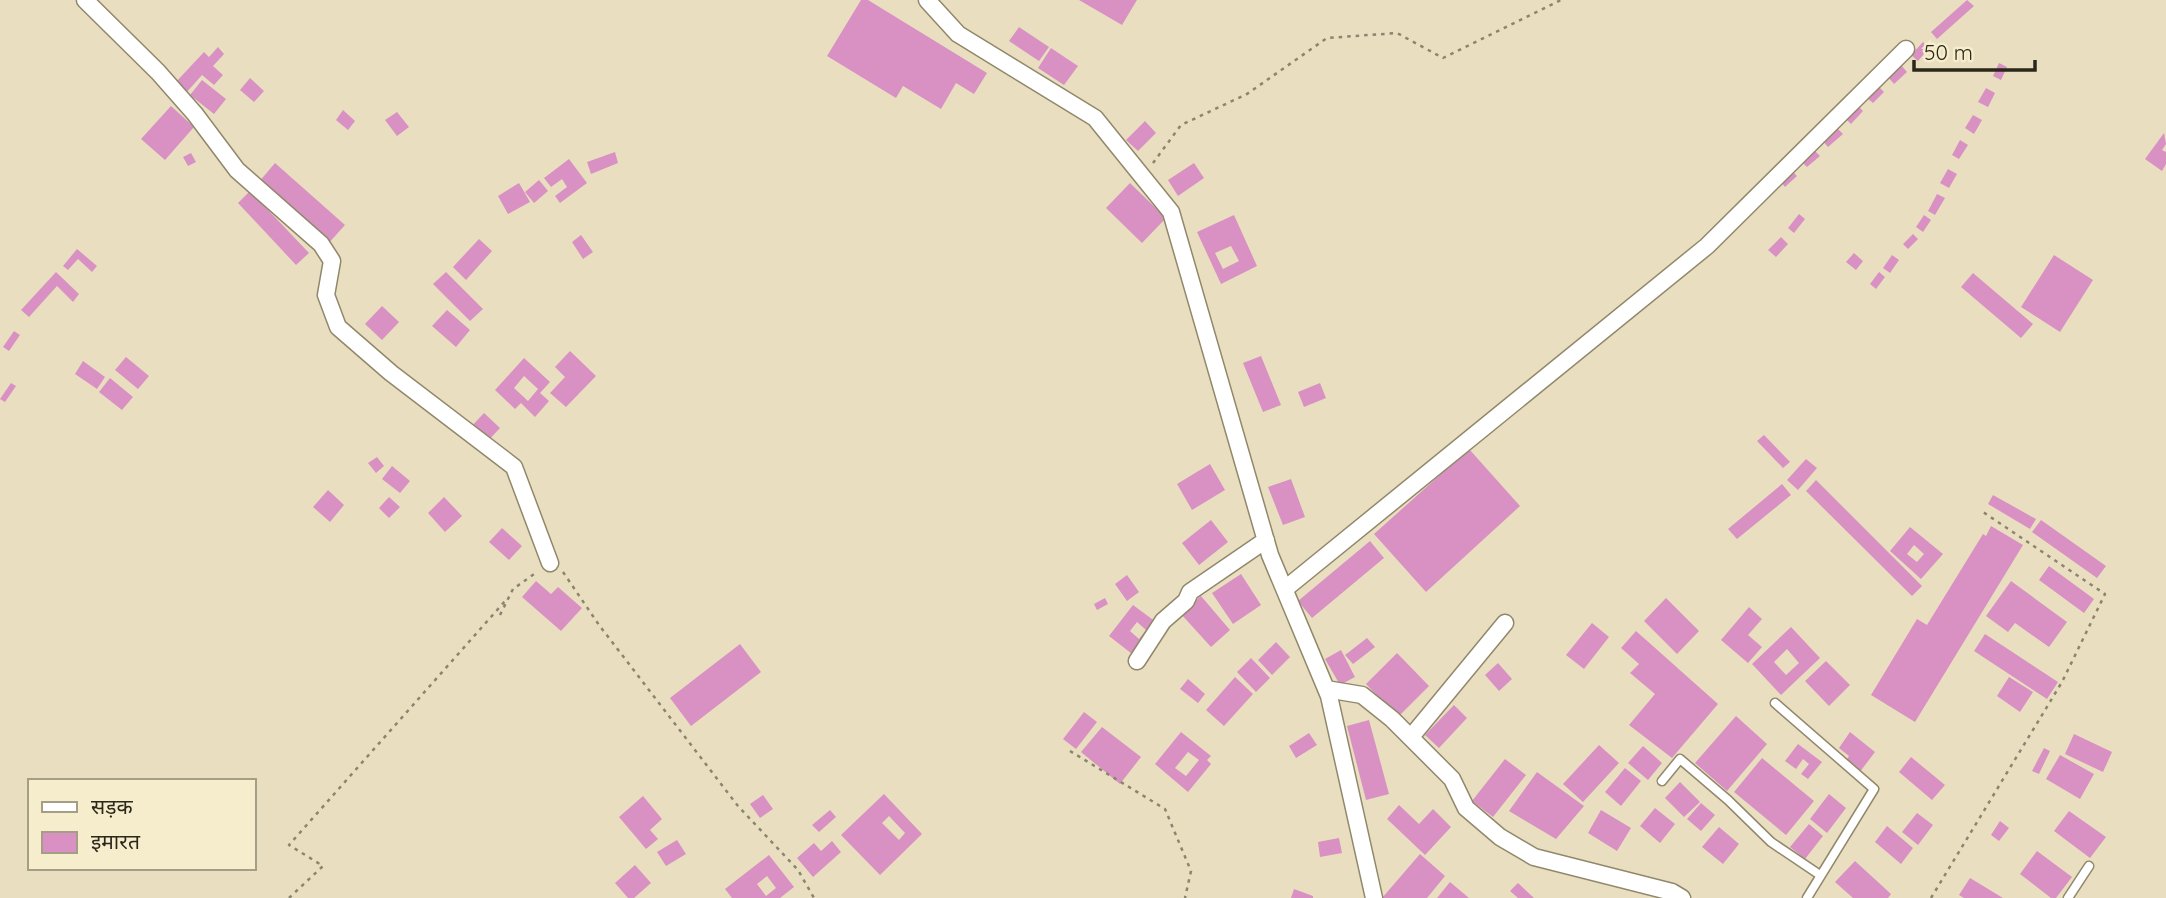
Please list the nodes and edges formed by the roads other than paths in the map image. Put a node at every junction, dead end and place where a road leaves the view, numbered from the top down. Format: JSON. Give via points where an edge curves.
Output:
{"nodes":[{"id":1,"x":85,"y":0,"type":"edge"},
{"id":2,"x":927,"y":0,"type":"edge"},
{"id":3,"x":1906,"y":49,"type":"dead end"},
{"id":4,"x":1266,"y":540,"type":"junction"},
{"id":5,"x":550,"y":563,"type":"road end"},
{"id":6,"x":1285,"y":589,"type":"junction"},
{"id":7,"x":1505,"y":623,"type":"dead end"},
{"id":8,"x":1137,"y":661,"type":"dead end"},
{"id":9,"x":1326,"y":688,"type":"junction"},
{"id":10,"x":1776,"y":703,"type":"dead end"},
{"id":11,"x":1411,"y":737,"type":"junction"},
{"id":12,"x":1662,"y":781,"type":"dead end"},
{"id":13,"x":2090,"y":866,"type":"dead end"},
{"id":14,"x":1820,"y":875,"type":"junction"},
{"id":15,"x":1374,"y":898,"type":"edge"},
{"id":16,"x":1682,"y":898,"type":"edge"},
{"id":17,"x":1807,"y":898,"type":"edge"},
{"id":18,"x":2068,"y":898,"type":"edge"}],
"edges":[{"from":1,"to":5,"type":"street","via":[[158,72],[237,170],[321,244],[332,261],[326,295],[338,327],[514,467]]},
{"from":2,"to":4,"type":"street","via":[[958,34],[1095,118],[1171,212]]},
{"from":3,"to":6,"type":"street","via":[[1707,246]]},
{"from":4,"to":6,"type":"street"},
{"from":4,"to":8,"type":"street","via":[[1191,592],[1163,621]]},
{"from":6,"to":9,"type":"street"},
{"from":7,"to":11,"type":"street"},
{"from":9,"to":11,"type":"street","via":[[1362,695]]},
{"from":9,"to":15,"type":"street"},
{"from":10,"to":14,"type":"lane","via":[[1874,789]]},
{"from":11,"to":16,"type":"street","via":[[1452,779],[1466,808],[1500,837],[1534,857]]},
{"from":12,"to":14,"type":"lane","via":[[1680,759],[1771,842]]},
{"from":13,"to":18,"type":"lane"},
{"from":14,"to":17,"type":"lane"}]}
